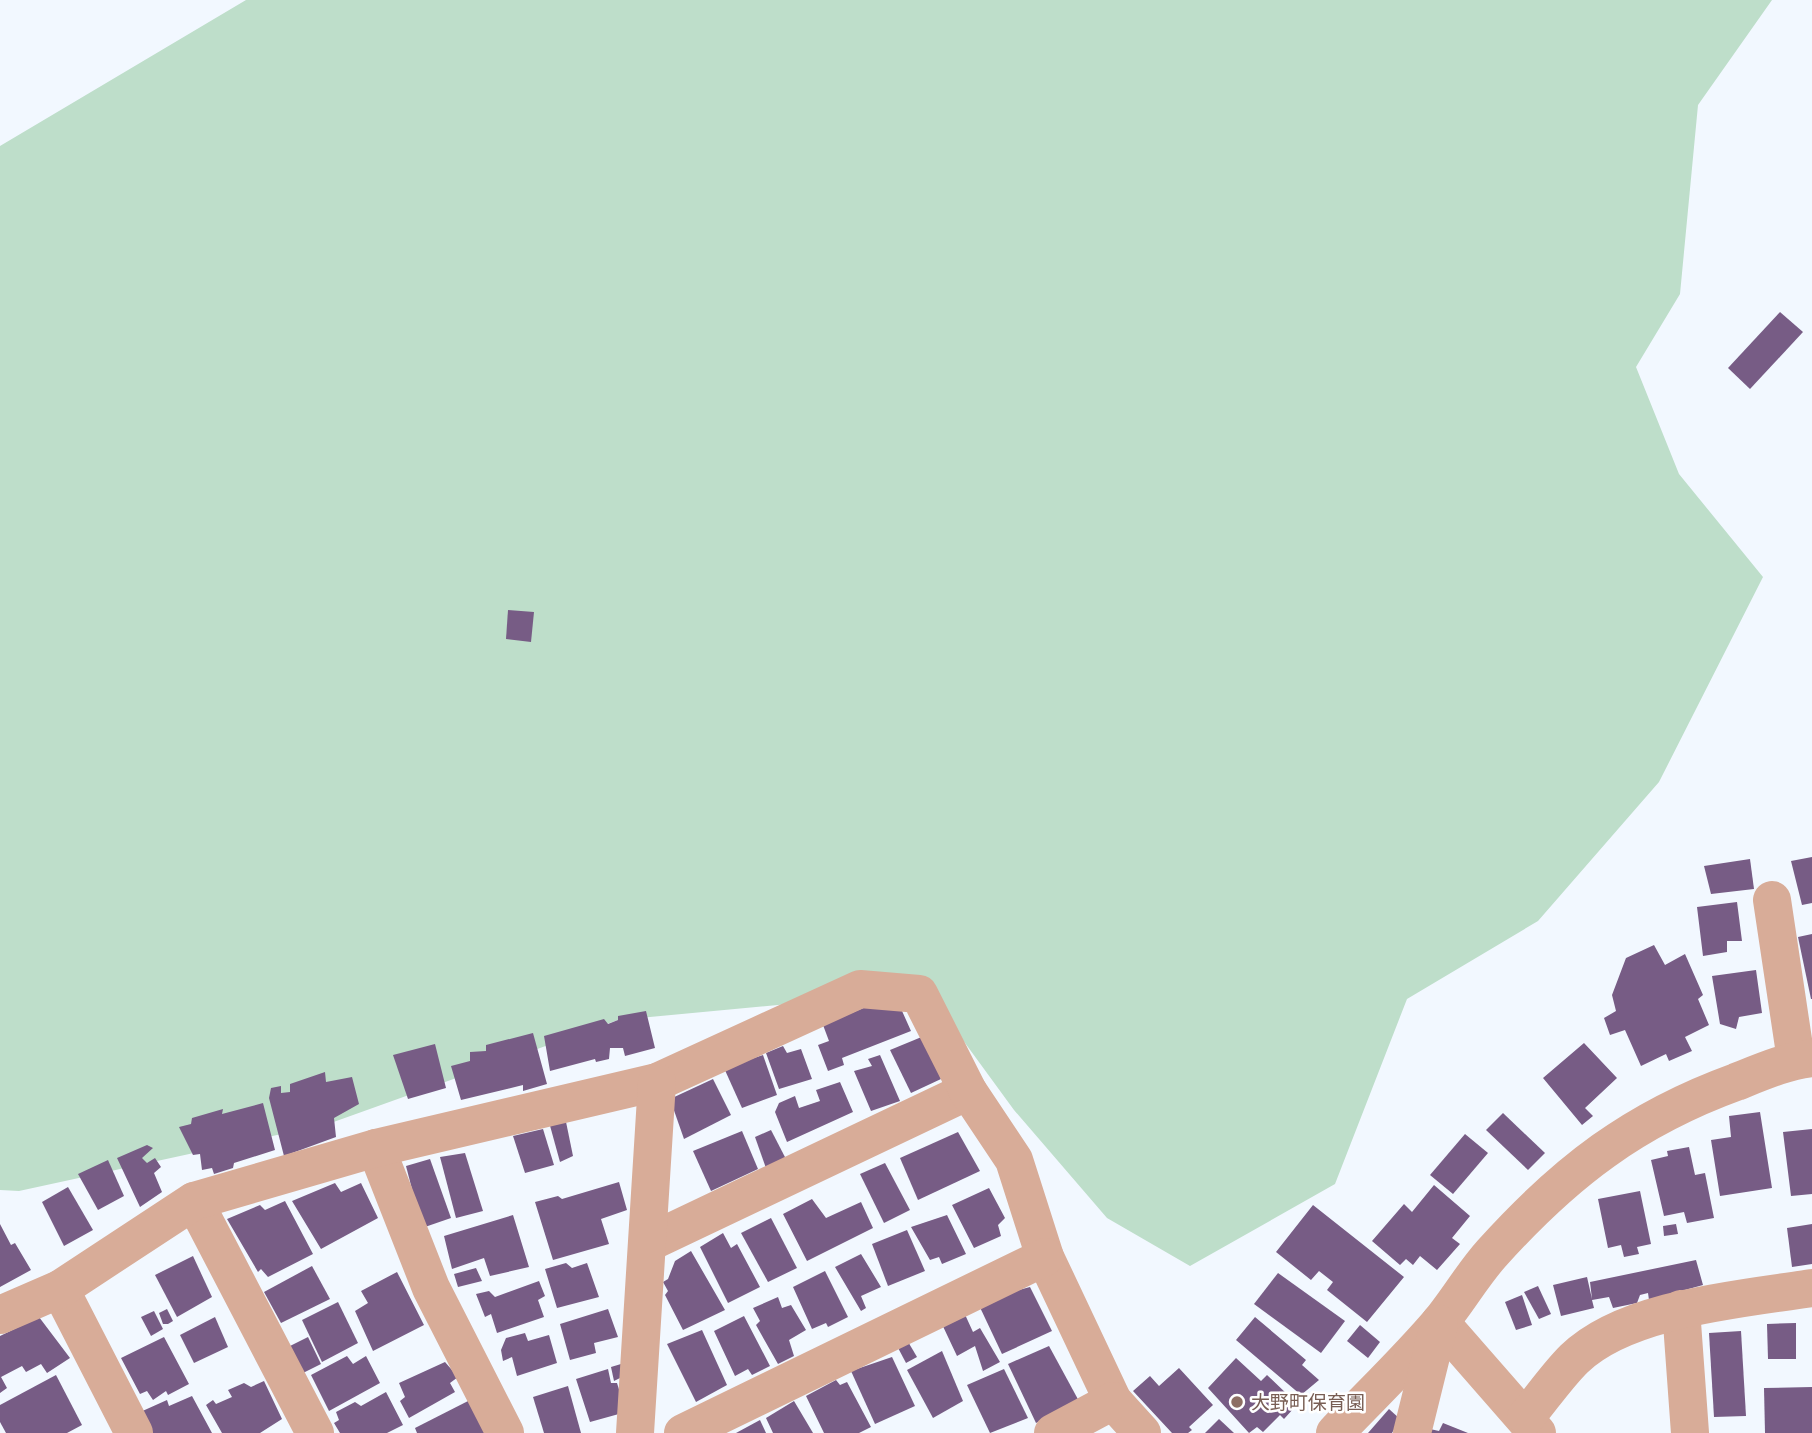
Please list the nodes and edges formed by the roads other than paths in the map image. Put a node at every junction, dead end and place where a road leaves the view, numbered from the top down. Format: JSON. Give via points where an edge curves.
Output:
{"nodes":[{"id":1,"x":1772,"y":900,"type":"dead end"},
{"id":2,"x":1804,"y":1059,"type":"edge"},
{"id":3,"x":657,"y":1082,"type":"junction"},
{"id":4,"x":968,"y":1091,"type":"junction"},
{"id":5,"x":376,"y":1148,"type":"junction"},
{"id":6,"x":194,"y":1201,"type":"junction"},
{"id":7,"x":648,"y":1243,"type":"junction"},
{"id":8,"x":1045,"y":1257,"type":"junction"},
{"id":9,"x":1812,"y":1288,"type":"edge"},
{"id":10,"x":60,"y":1289,"type":"junction"},
{"id":11,"x":1681,"y":1309,"type":"junction"},
{"id":12,"x":0,"y":1315,"type":"edge"},
{"id":13,"x":1440,"y":1322,"type":"junction"},
{"id":14,"x":1113,"y":1401,"type":"junction"},
{"id":15,"x":1532,"y":1425,"type":"edge"},
{"id":16,"x":134,"y":1433,"type":"edge"},
{"id":17,"x":315,"y":1433,"type":"edge"},
{"id":18,"x":505,"y":1433,"type":"edge"},
{"id":19,"x":635,"y":1433,"type":"edge"},
{"id":20,"x":683,"y":1433,"type":"edge"},
{"id":21,"x":1053,"y":1433,"type":"edge"},
{"id":22,"x":1142,"y":1433,"type":"edge"},
{"id":23,"x":1335,"y":1433,"type":"edge"},
{"id":24,"x":1412,"y":1433,"type":"edge"},
{"id":25,"x":1690,"y":1433,"type":"edge"}],
"edges":[{"from":1,"to":2,"type":"street"},
{"from":2,"to":13,"type":"street","via":[[1657,1115],[1609,1144],[1569,1176],[1491,1254]]},
{"from":3,"to":4,"type":"street","via":[[860,989],[919,993]]},
{"from":3,"to":5,"type":"street"},
{"from":3,"to":7,"type":"street"},
{"from":4,"to":7,"type":"street"},
{"from":4,"to":8,"type":"street","via":[[1014,1160]]},
{"from":5,"to":6,"type":"street"},
{"from":5,"to":18,"type":"street","via":[[431,1288]]},
{"from":6,"to":10,"type":"street"},
{"from":6,"to":17,"type":"street"},
{"from":7,"to":19,"type":"street"},
{"from":8,"to":14,"type":"street"},
{"from":8,"to":20,"type":"street"},
{"from":9,"to":11,"type":"street"},
{"from":10,"to":12,"type":"street"},
{"from":10,"to":16,"type":"street"},
{"from":11,"to":15,"type":"street","via":[[1612,1335],[1575,1357]]},
{"from":11,"to":25,"type":"street"},
{"from":13,"to":15,"type":"street"},
{"from":13,"to":23,"type":"street"},
{"from":13,"to":24,"type":"street"},
{"from":14,"to":21,"type":"street"},
{"from":14,"to":22,"type":"street"}]}
